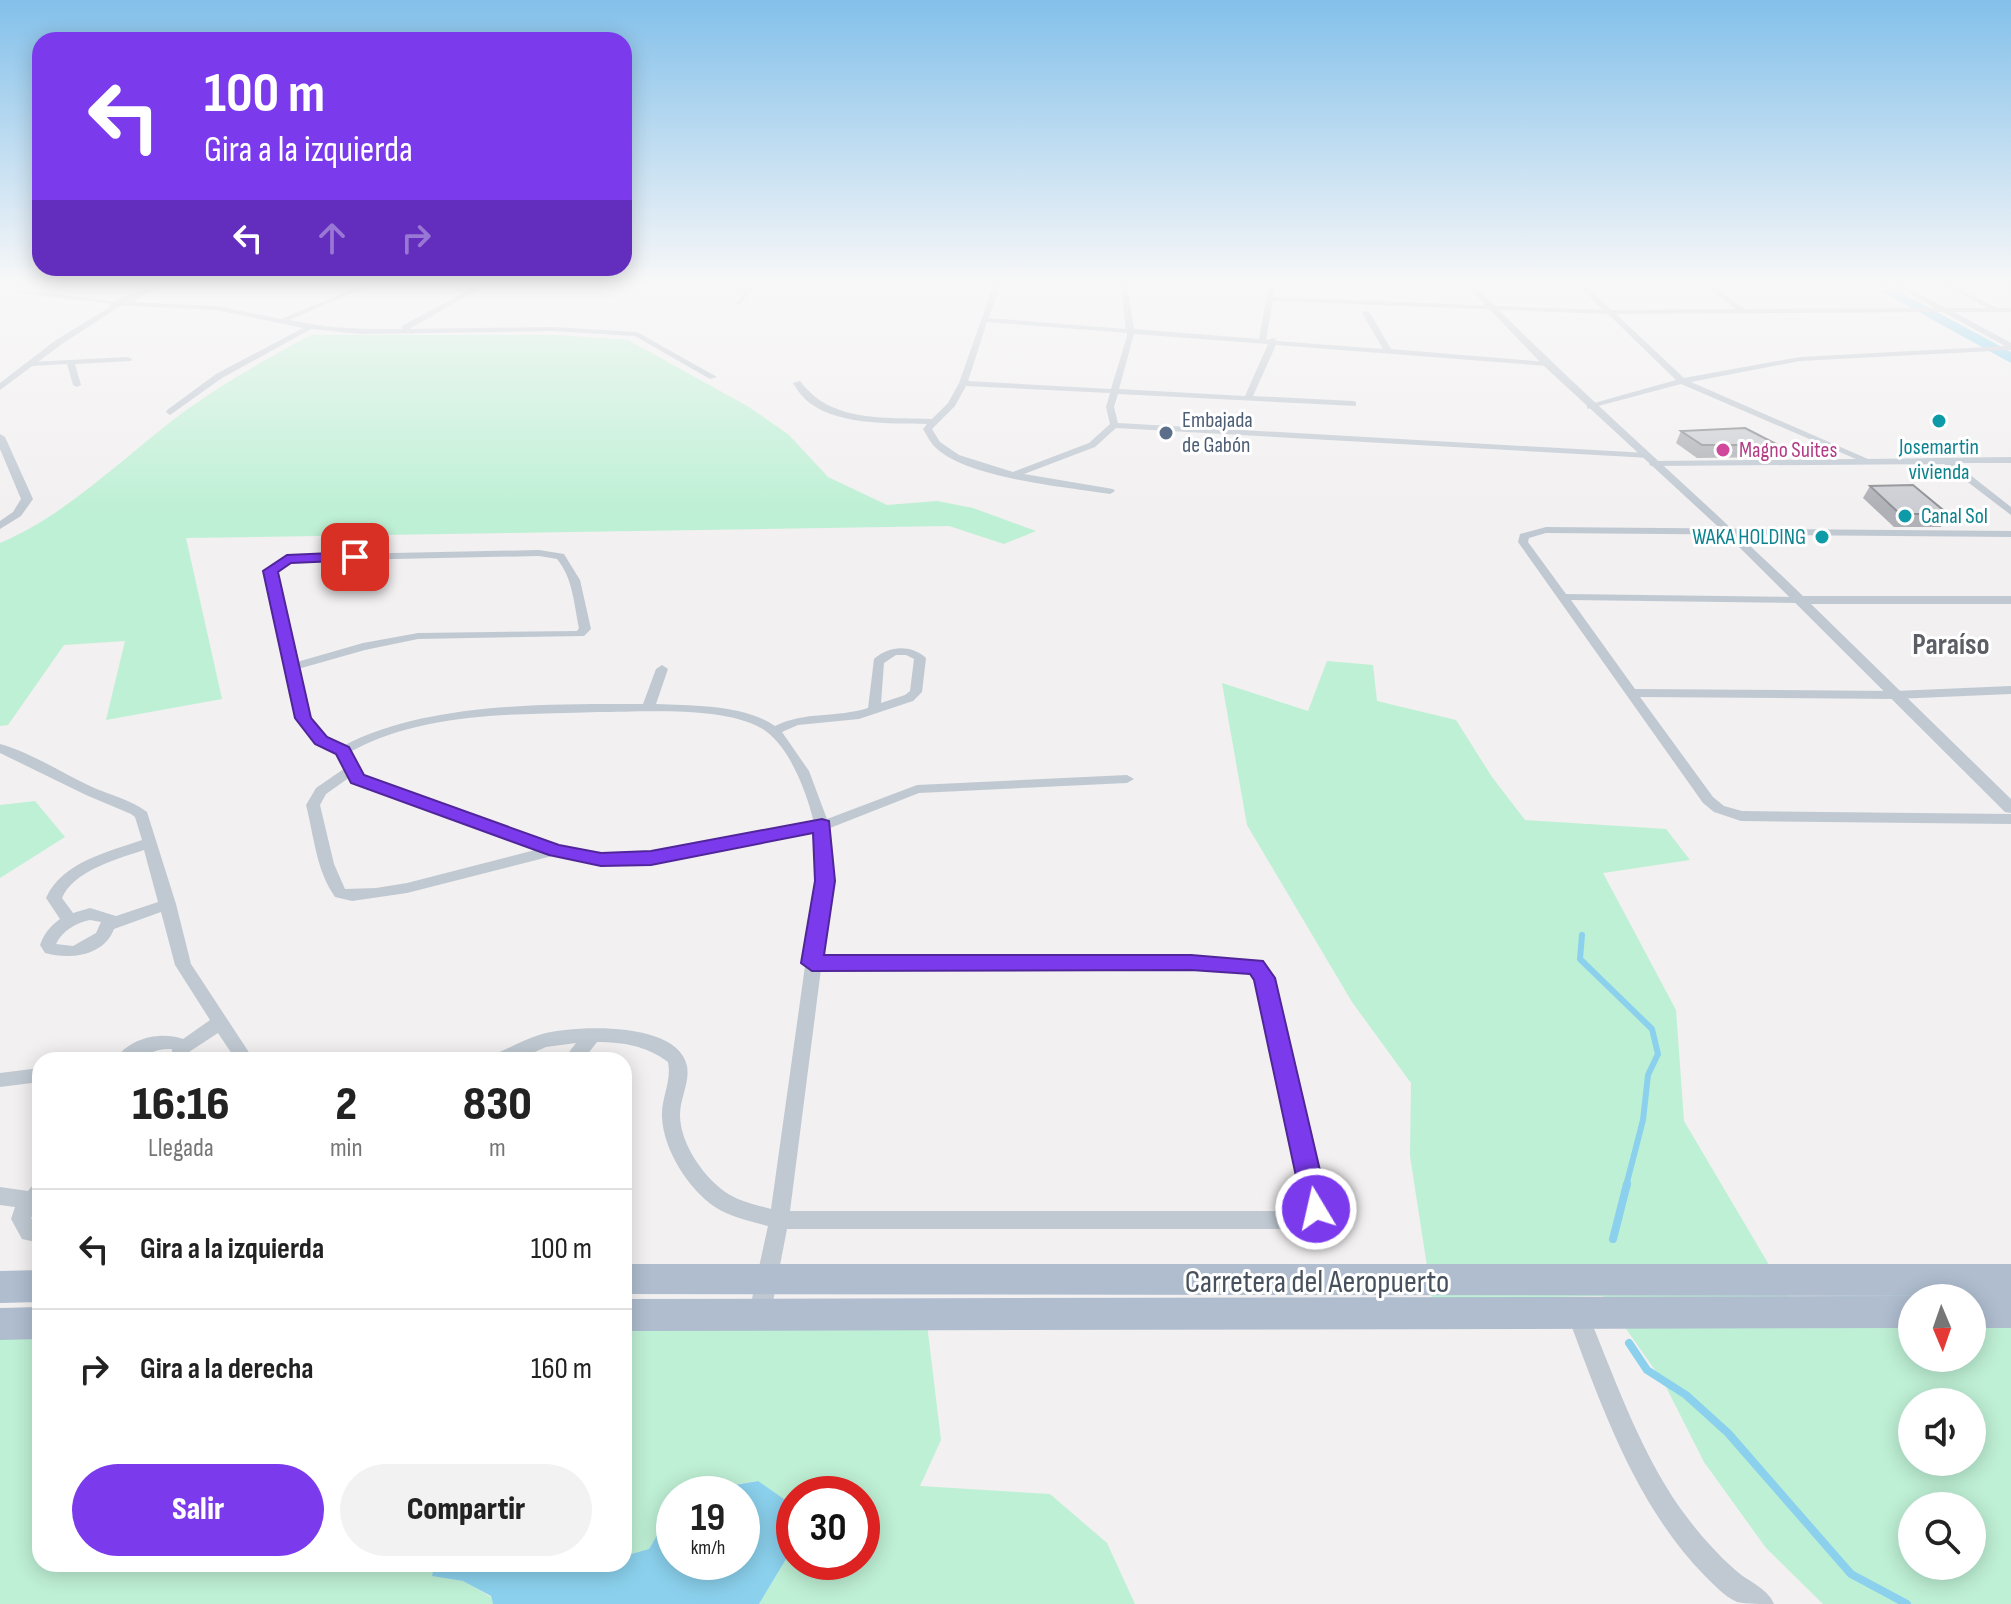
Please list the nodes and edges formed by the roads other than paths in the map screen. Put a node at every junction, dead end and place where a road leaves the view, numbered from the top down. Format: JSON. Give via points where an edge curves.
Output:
{"nodes":[{"id":1,"x":38,"y":359,"type":"edge"},
{"id":2,"x":128,"y":359,"type":"dead end"},
{"id":3,"x":251,"y":359,"type":"edge"},
{"id":4,"x":681,"y":359,"type":"edge"},
{"id":5,"x":971,"y":359,"type":"edge"},
{"id":6,"x":1124,"y":359,"type":"edge"},
{"id":7,"x":1266,"y":359,"type":"edge"},
{"id":8,"x":1488,"y":359,"type":"edge"},
{"id":9,"x":1542,"y":359,"type":"edge"},
{"id":10,"x":1659,"y":359,"type":"edge"},
{"id":11,"x":1803,"y":359,"type":"edge"},
{"id":12,"x":70,"y":361,"type":"junction"},
{"id":13,"x":31,"y":364,"type":"junction"},
{"id":14,"x":1547,"y":364,"type":"junction"},
{"id":15,"x":713,"y":377,"type":"dead end"},
{"id":16,"x":1682,"y":381,"type":"junction"},
{"id":17,"x":797,"y":383,"type":"dead end"},
{"id":18,"x":963,"y":383,"type":"junction"},
{"id":19,"x":77,"y":385,"type":"dead end"},
{"id":20,"x":0,"y":387,"type":"edge"},
{"id":21,"x":1115,"y":389,"type":"junction"},
{"id":22,"x":1248,"y":398,"type":"junction"},
{"id":23,"x":1353,"y":404,"type":"dead end"},
{"id":24,"x":1590,"y":407,"type":"junction"},
{"id":25,"x":170,"y":412,"type":"dead end"},
{"id":26,"x":934,"y":422,"type":"junction"},
{"id":27,"x":1114,"y":425,"type":"junction"},
{"id":28,"x":0,"y":437,"type":"edge"},
{"id":29,"x":1651,"y":460,"type":"junction"},
{"id":30,"x":1945,"y":460,"type":"junction"},
{"id":31,"x":2011,"y":460,"type":"edge"},
{"id":32,"x":1868,"y":461,"type":"junction"},
{"id":33,"x":1013,"y":476,"type":"junction"},
{"id":34,"x":1110,"y":491,"type":"dead end"},
{"id":35,"x":2011,"y":512,"type":"edge"},
{"id":36,"x":0,"y":526,"type":"edge"},
{"id":37,"x":1730,"y":532,"type":"junction"},
{"id":38,"x":2011,"y":534,"type":"edge"},
{"id":39,"x":1564,"y":597,"type":"junction"},
{"id":40,"x":1799,"y":600,"type":"junction"},
{"id":41,"x":2011,"y":600,"type":"edge"},
{"id":42,"x":290,"y":668,"type":"junction"},
{"id":43,"x":662,"y":669,"type":"dead end"},
{"id":44,"x":2011,"y":690,"type":"edge"},
{"id":45,"x":1630,"y":693,"type":"junction"},
{"id":46,"x":1895,"y":695,"type":"junction"},
{"id":47,"x":648,"y":709,"type":"junction"},
{"id":48,"x":874,"y":710,"type":"junction"},
{"id":49,"x":774,"y":731,"type":"junction"},
{"id":50,"x":0,"y":748,"type":"edge"},
{"id":51,"x":343,"y":751,"type":"junction"},
{"id":52,"x":350,"y":771,"type":"junction"},
{"id":53,"x":1127,"y":779,"type":"dead end"},
{"id":54,"x":2011,"y":808,"type":"edge"},
{"id":55,"x":2011,"y":819,"type":"edge"},
{"id":56,"x":822,"y":826,"type":"junction"},
{"id":57,"x":148,"y":843,"type":"junction"},
{"id":58,"x":556,"y":850,"type":"junction"},
{"id":59,"x":168,"y":904,"type":"junction"},
{"id":60,"x":69,"y":920,"type":"junction"},
{"id":61,"x":111,"y":924,"type":"junction"},
{"id":62,"x":812,"y":963,"type":"junction"},
{"id":63,"x":219,"y":1023,"type":"junction"},
{"id":64,"x":591,"y":1038,"type":"junction"},
{"id":65,"x":138,"y":1052,"type":"edge"},
{"id":66,"x":179,"y":1052,"type":"edge"},
{"id":67,"x":185,"y":1052,"type":"edge"},
{"id":68,"x":239,"y":1052,"type":"edge"},
{"id":69,"x":518,"y":1052,"type":"edge"},
{"id":70,"x":579,"y":1052,"type":"edge"},
{"id":71,"x":32,"y":1076,"type":"edge"},
{"id":72,"x":0,"y":1080,"type":"edge"},
{"id":73,"x":32,"y":1195,"type":"edge"},
{"id":74,"x":0,"y":1196,"type":"edge"},
{"id":75,"x":32,"y":1200,"type":"edge"},
{"id":76,"x":779,"y":1220,"type":"junction"},
{"id":77,"x":32,"y":1231,"type":"edge"},
{"id":78,"x":632,"y":1279,"type":"edge"},
{"id":79,"x":2011,"y":1280,"type":"edge"},
{"id":80,"x":766,"y":1281,"type":"junction"},
{"id":81,"x":32,"y":1286,"type":"edge"},
{"id":82,"x":0,"y":1287,"type":"edge"},
{"id":83,"x":1898,"y":1312,"type":"edge"},
{"id":84,"x":1986,"y":1312,"type":"edge"},
{"id":85,"x":2011,"y":1312,"type":"edge"},
{"id":86,"x":1578,"y":1314,"type":"junction"},
{"id":87,"x":632,"y":1315,"type":"edge"},
{"id":88,"x":759,"y":1317,"type":"junction"},
{"id":89,"x":32,"y":1323,"type":"edge"},
{"id":90,"x":0,"y":1324,"type":"edge"},
{"id":91,"x":1761,"y":1604,"type":"edge"}],
"edges":[{"from":1,"to":13,"type":"street"},
{"from":2,"to":12,"type":"street"},
{"from":3,"to":25,"type":"street"},
{"from":4,"to":15,"type":"street"},
{"from":5,"to":18,"type":"street"},
{"from":6,"to":21,"type":"street"},
{"from":7,"to":22,"type":"street"},
{"from":8,"to":14,"type":"street"},
{"from":9,"to":14,"type":"street"},
{"from":10,"to":16,"type":"street"},
{"from":11,"to":16,"type":"street"},
{"from":12,"to":13,"type":"street"},
{"from":12,"to":19,"type":"street"},
{"from":13,"to":20,"type":"street"},
{"from":14,"to":24,"type":"street"},
{"from":16,"to":24,"type":"street"},
{"from":16,"to":32,"type":"street"},
{"from":17,"to":26,"type":"street","via":[[814,402],[840,413]]},
{"from":18,"to":21,"type":"street"},
{"from":18,"to":26,"type":"street"},
{"from":21,"to":22,"type":"street"},
{"from":21,"to":27,"type":"street","via":[[1110,407]]},
{"from":22,"to":23,"type":"street"},
{"from":24,"to":29,"type":"street"},
{"from":26,"to":33,"type":"street","via":[[927,433],[962,460]]},
{"from":27,"to":29,"type":"street"},
{"from":27,"to":33,"type":"street","via":[[1092,445]]},
{"from":28,"to":36,"type":"street","via":[[27,499]]},
{"from":29,"to":32,"type":"street"},
{"from":29,"to":37,"type":"street"},
{"from":30,"to":31,"type":"street"},
{"from":30,"to":32,"type":"street"},
{"from":30,"to":35,"type":"street"},
{"from":33,"to":34,"type":"street"},
{"from":37,"to":38,"type":"street"},
{"from":37,"to":39,"type":"street","via":[[1532,531],[1523,542]]},
{"from":37,"to":40,"type":"street"},
{"from":39,"to":40,"type":"street"},
{"from":39,"to":45,"type":"street"},
{"from":40,"to":41,"type":"street"},
{"from":40,"to":46,"type":"street"},
{"from":42,"to":42,"type":"street","via":[[418,636],[568,636],[585,629],[569,568],[553,554],[287,559],[270,571]]},
{"from":42,"to":51,"type":"street","via":[[303,718],[321,740]]},
{"from":43,"to":47,"type":"street"},
{"from":44,"to":46,"type":"street"},
{"from":45,"to":46,"type":"street"},
{"from":45,"to":55,"type":"street","via":[[1708,800],[1730,814]]},
{"from":46,"to":54,"type":"street"},
{"from":47,"to":49,"type":"street","via":[[745,714]]},
{"from":47,"to":51,"type":"street","via":[[464,715],[382,732]]},
{"from":48,"to":48,"type":"street","via":[[914,696],[920,658],[905,651],[882,657]]},
{"from":48,"to":49,"type":"street","via":[[806,718]]},
{"from":49,"to":56,"type":"street","via":[[803,774]]},
{"from":50,"to":57,"type":"street","via":[[133,807],[142,815]]},
{"from":51,"to":52,"type":"street"},
{"from":52,"to":58,"type":"street","via":[[393,793]]},
{"from":52,"to":58,"type":"street","via":[[321,791],[313,805],[333,879],[348,897],[382,894]]},
{"from":53,"to":56,"type":"street","via":[[917,789]]},
{"from":56,"to":58,"type":"street","via":[[627,861]]},
{"from":56,"to":62,"type":"street","via":[[825,881]]},
{"from":57,"to":59,"type":"street"},
{"from":57,"to":60,"type":"street","via":[[60,883],[54,898]]},
{"from":59,"to":61,"type":"street"},
{"from":59,"to":63,"type":"street","via":[[183,965]]},
{"from":60,"to":61,"type":"street","via":[[99,914]]},
{"from":60,"to":61,"type":"street","via":[[53,932],[51,949],[65,953],[85,948],[103,937]]},
{"from":62,"to":76,"type":"street"},
{"from":62,"to":76,"type":"street","via":[[1256,966],[1265,978],[1316,1209],[1288,1220]]},
{"from":63,"to":67,"type":"street"},
{"from":63,"to":68,"type":"street"},
{"from":64,"to":69,"type":"street","via":[[532,1044]]},
{"from":64,"to":70,"type":"street"},
{"from":64,"to":76,"type":"street","via":[[609,1035],[650,1042],[674,1057],[672,1134],[689,1164],[718,1199]]},
{"from":65,"to":66,"type":"street","via":[[153,1043],[171,1042]]},
{"from":71,"to":72,"type":"street"},
{"from":73,"to":74,"type":"street"},
{"from":75,"to":77,"type":"street","via":[[21,1219],[23,1227]]},
{"from":76,"to":80,"type":"street"},
{"from":78,"to":80,"type":"main road","name":"Carretera del Aeropuerto"},
{"from":79,"to":80,"type":"main road","name":"Carretera del Aeropuerto"},
{"from":80,"to":88,"type":"street"},
{"from":81,"to":82,"type":"main road"},
{"from":83,"to":86,"type":"main road","name":"Carretera del Aeropuerto"},
{"from":84,"to":85,"type":"main road"},
{"from":86,"to":88,"type":"main road","name":"Carretera del Aeropuerto"},
{"from":86,"to":91,"type":"street","via":[[1604,1386],[1649,1478],[1692,1545]]},
{"from":87,"to":88,"type":"main road","name":"Carretera del Aeropuerto"},
{"from":89,"to":90,"type":"main road"}]}
